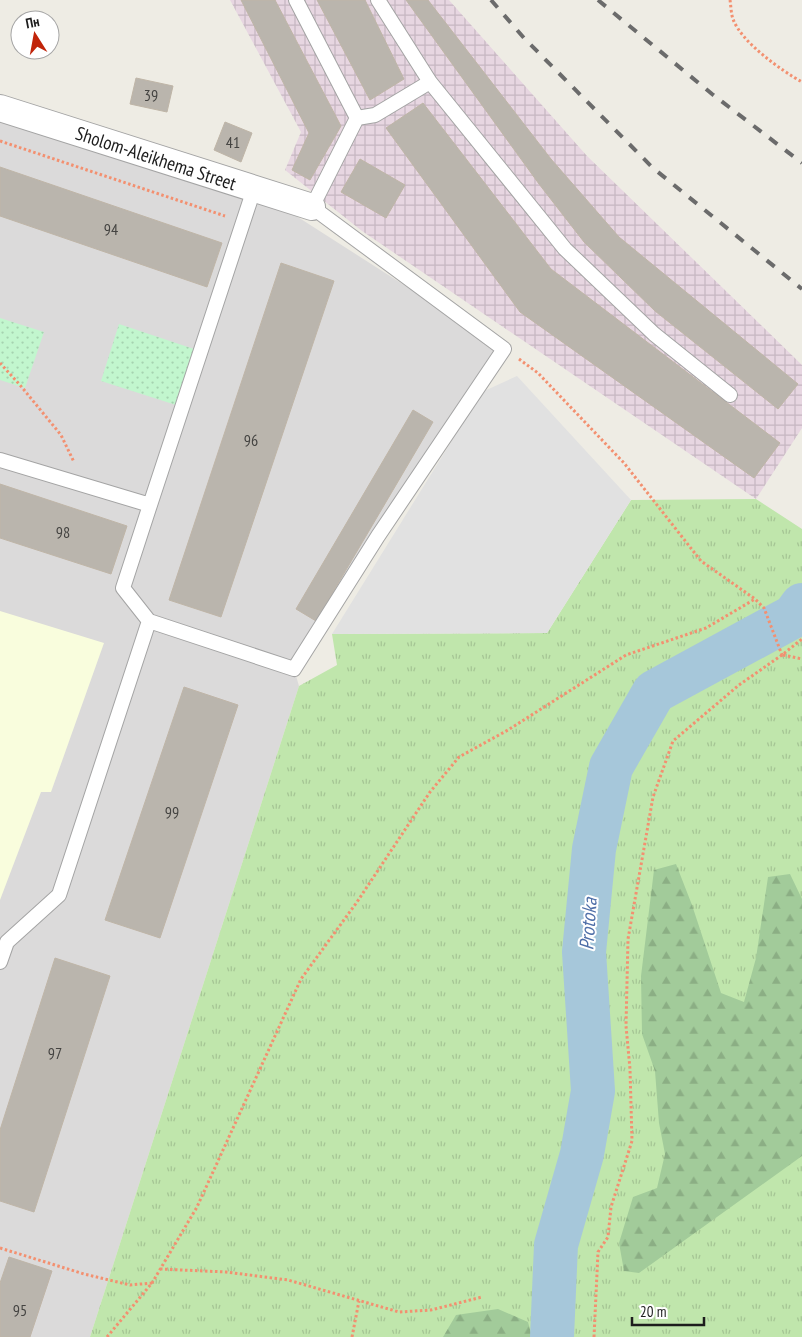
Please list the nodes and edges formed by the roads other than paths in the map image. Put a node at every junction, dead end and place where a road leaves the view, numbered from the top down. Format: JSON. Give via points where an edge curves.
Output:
{"nodes":[{"id":1,"x":296,"y":0,"type":"edge"},
{"id":2,"x":378,"y":0,"type":"edge"},
{"id":3,"x":430,"y":82,"type":"junction"},
{"id":4,"x":0,"y":108,"type":"edge"},
{"id":5,"x":357,"y":118,"type":"junction"},
{"id":6,"x":254,"y":189,"type":"junction"},
{"id":7,"x":312,"y":207,"type":"junction"},
{"id":8,"x":730,"y":395,"type":"dead end"},
{"id":9,"x":0,"y":460,"type":"edge"},
{"id":10,"x":150,"y":505,"type":"junction"},
{"id":11,"x":149,"y":621,"type":"junction"},
{"id":12,"x":0,"y":962,"type":"edge"}],
"edges":[{"from":1,"to":5,"type":"lane"},
{"from":2,"to":3,"type":"lane"},
{"from":3,"to":5,"type":"lane","via":[[375,115]]},
{"from":3,"to":8,"type":"lane","via":[[565,249],[654,334]]},
{"from":4,"to":6,"type":"street","name":"Sholom-Aleikhema Street"},
{"from":5,"to":7,"type":"lane"},
{"from":6,"to":7,"type":"street","name":"Sholom-Aleikhema Street"},
{"from":6,"to":10,"type":"lane"},
{"from":7,"to":11,"type":"lane","via":[[504,349],[378,536],[294,669]]},
{"from":9,"to":10,"type":"lane"},
{"from":10,"to":11,"type":"lane","via":[[122,588]]},
{"from":11,"to":12,"type":"lane","via":[[59,895],[7,942]]}]}
